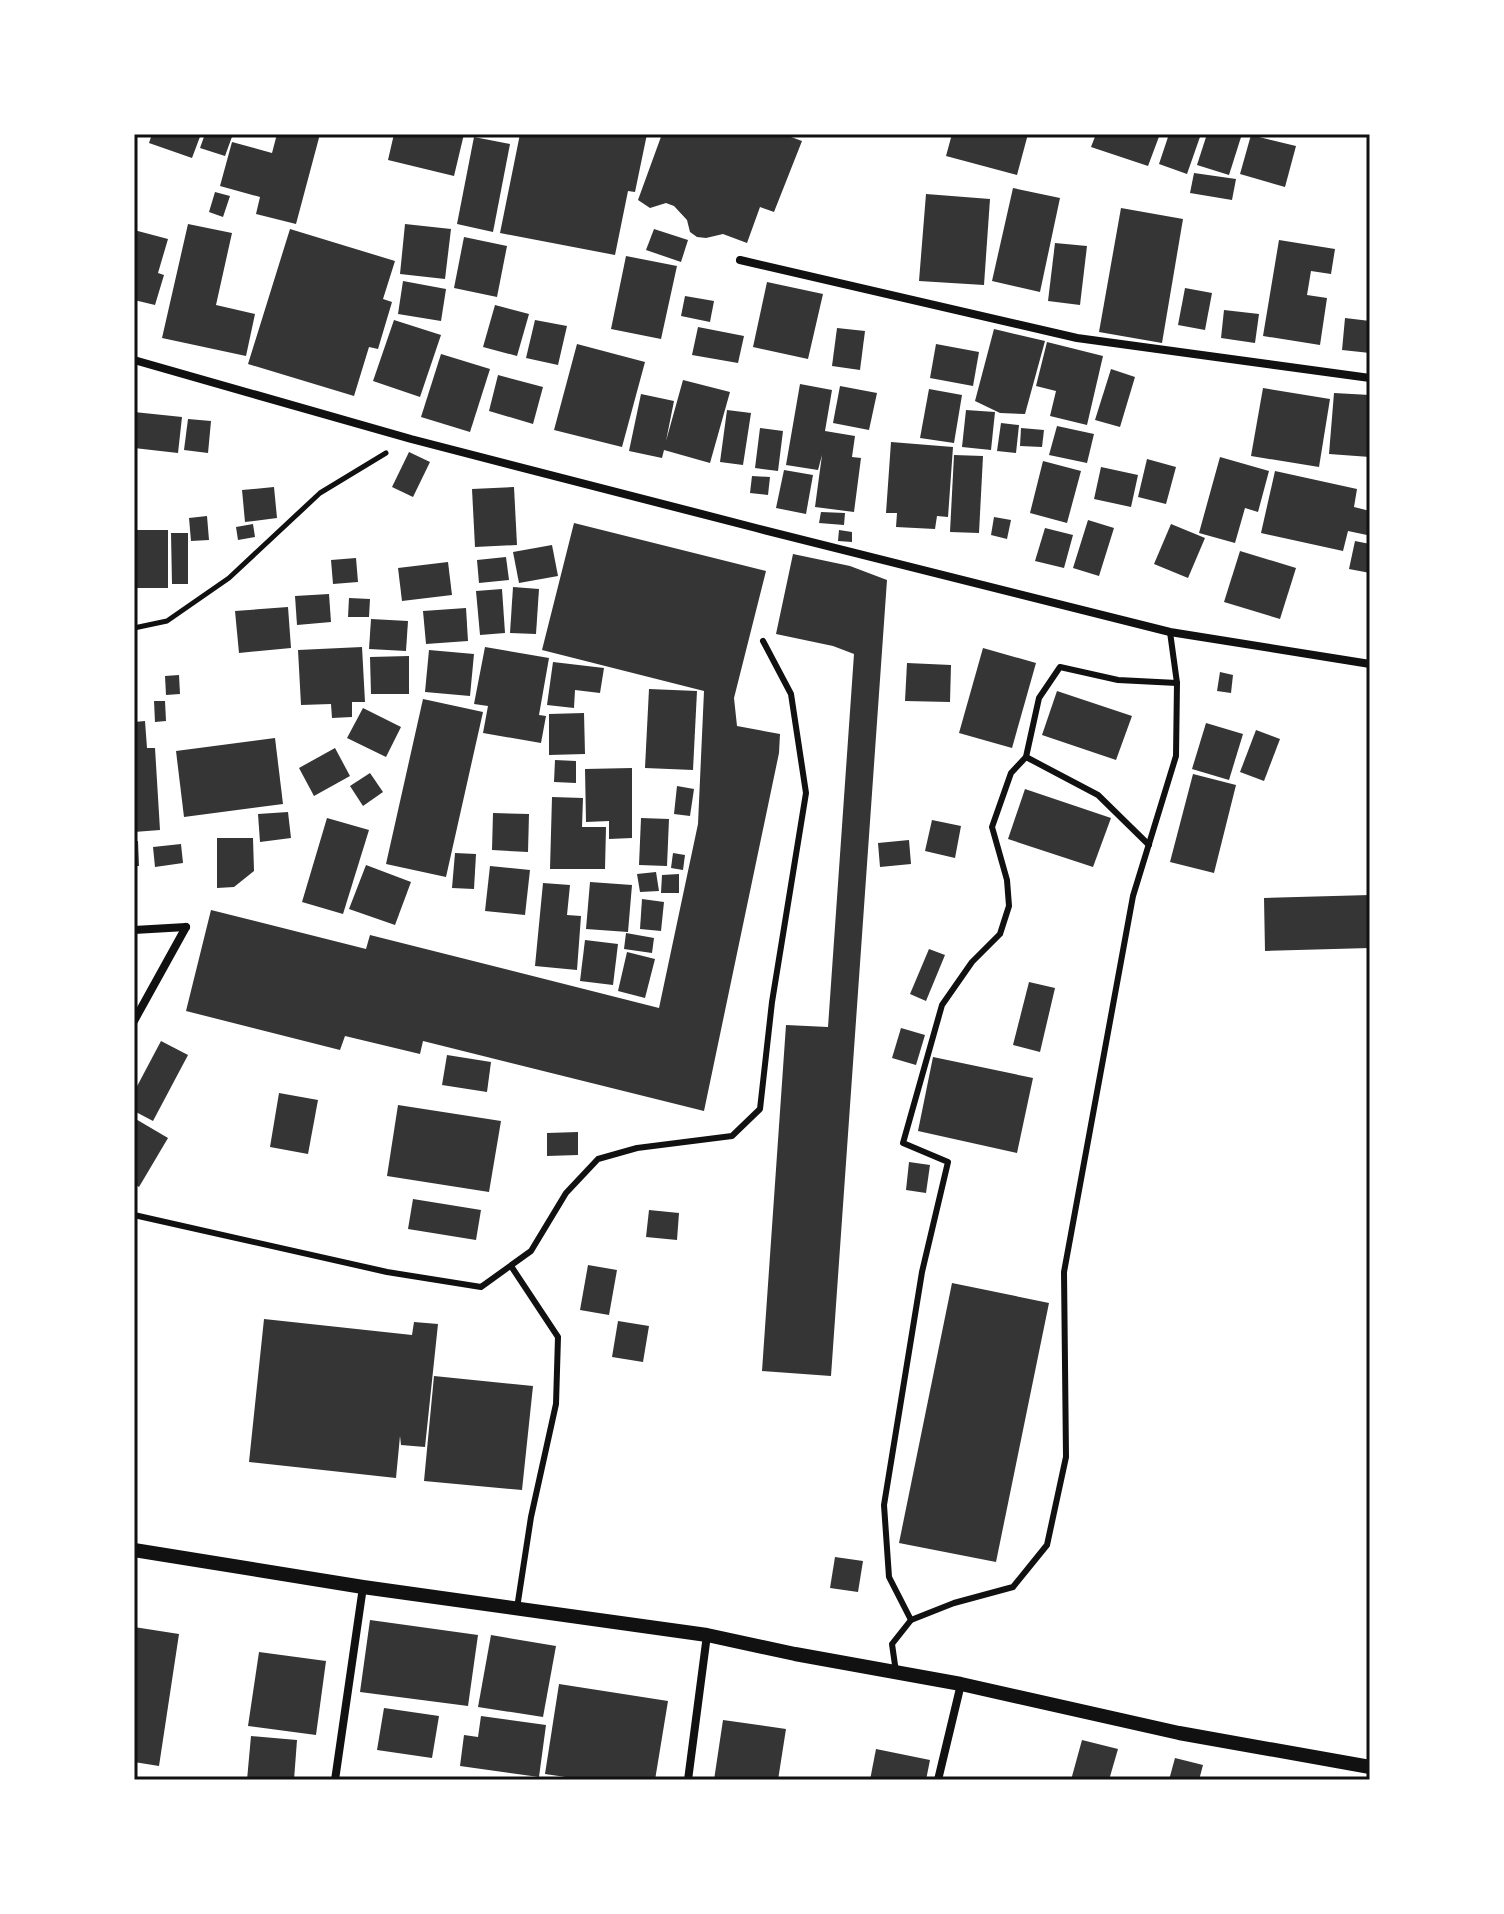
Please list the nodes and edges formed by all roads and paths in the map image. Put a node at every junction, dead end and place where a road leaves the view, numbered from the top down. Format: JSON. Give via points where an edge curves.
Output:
{"nodes":[{"id":1,"x":740,"y":260,"type":"dead end"},
{"id":2,"x":134,"y":360,"type":"edge"},
{"id":3,"x":1370,"y":378,"type":"edge"},
{"id":4,"x":411,"y":439,"type":"junction"},
{"id":5,"x":134,"y":628,"type":"edge"},
{"id":6,"x":1170,"y":632,"type":"junction"},
{"id":7,"x":763,"y":641,"type":"dead end"},
{"id":8,"x":1370,"y":664,"type":"edge"},
{"id":9,"x":1177,"y":683,"type":"junction"},
{"id":10,"x":1026,"y":757,"type":"junction"},
{"id":11,"x":1149,"y":845,"type":"junction"},
{"id":12,"x":134,"y":930,"type":"edge"},
{"id":13,"x":134,"y":1021,"type":"edge"},
{"id":14,"x":134,"y":1215,"type":"edge"},
{"id":15,"x":511,"y":1266,"type":"junction"},
{"id":16,"x":134,"y":1550,"type":"edge"},
{"id":17,"x":363,"y":1587,"type":"junction"},
{"id":18,"x":517,"y":1609,"type":"junction"},
{"id":19,"x":911,"y":1620,"type":"junction"},
{"id":20,"x":707,"y":1635,"type":"junction"},
{"id":21,"x":896,"y":1672,"type":"junction"},
{"id":22,"x":961,"y":1684,"type":"junction"},
{"id":23,"x":1370,"y":1767,"type":"edge"},
{"id":24,"x":335,"y":1780,"type":"edge"},
{"id":25,"x":688,"y":1780,"type":"edge"},
{"id":26,"x":938,"y":1780,"type":"edge"}],
"edges":[{"from":1,"to":3,"type":"street","via":[[1077,338]]},
{"from":2,"to":4,"type":"street"},
{"from":4,"to":5,"type":"path","via":[[320,493],[229,578],[167,621]]},
{"from":4,"to":6,"type":"street"},
{"from":6,"to":8,"type":"street"},
{"from":6,"to":9,"type":"lane"},
{"from":7,"to":15,"type":"lane","via":[[791,694],[806,793],[760,1109],[732,1136],[637,1148],[598,1159],[566,1193],[531,1251]]},
{"from":9,"to":10,"type":"lane","via":[[1118,680],[1060,667],[1039,698]]},
{"from":9,"to":11,"type":"lane","via":[[1176,756]]},
{"from":10,"to":11,"type":"lane","via":[[1098,795]]},
{"from":10,"to":19,"type":"lane","via":[[1011,773],[992,827],[1009,906],[1000,934],[942,1005],[903,1143],[948,1162],[922,1272],[884,1505],[889,1577]]},
{"from":11,"to":19,"type":"lane","via":[[1133,896],[1064,1272],[1066,1457],[1047,1545],[1013,1587]]},
{"from":12,"to":13,"type":"street","via":[[186,927]]},
{"from":14,"to":15,"type":"lane","via":[[387,1272],[481,1287]]},
{"from":15,"to":18,"type":"lane","via":[[558,1337],[556,1404]]},
{"from":16,"to":17,"type":"street"},
{"from":17,"to":18,"type":"street"},
{"from":17,"to":24,"type":"street"},
{"from":18,"to":20,"type":"street"},
{"from":19,"to":21,"type":"lane","via":[[892,1644]]},
{"from":20,"to":21,"type":"street"},
{"from":20,"to":25,"type":"street"},
{"from":21,"to":22,"type":"street"},
{"from":22,"to":23,"type":"street","via":[[1179,1733]]},
{"from":22,"to":26,"type":"street"}]}
